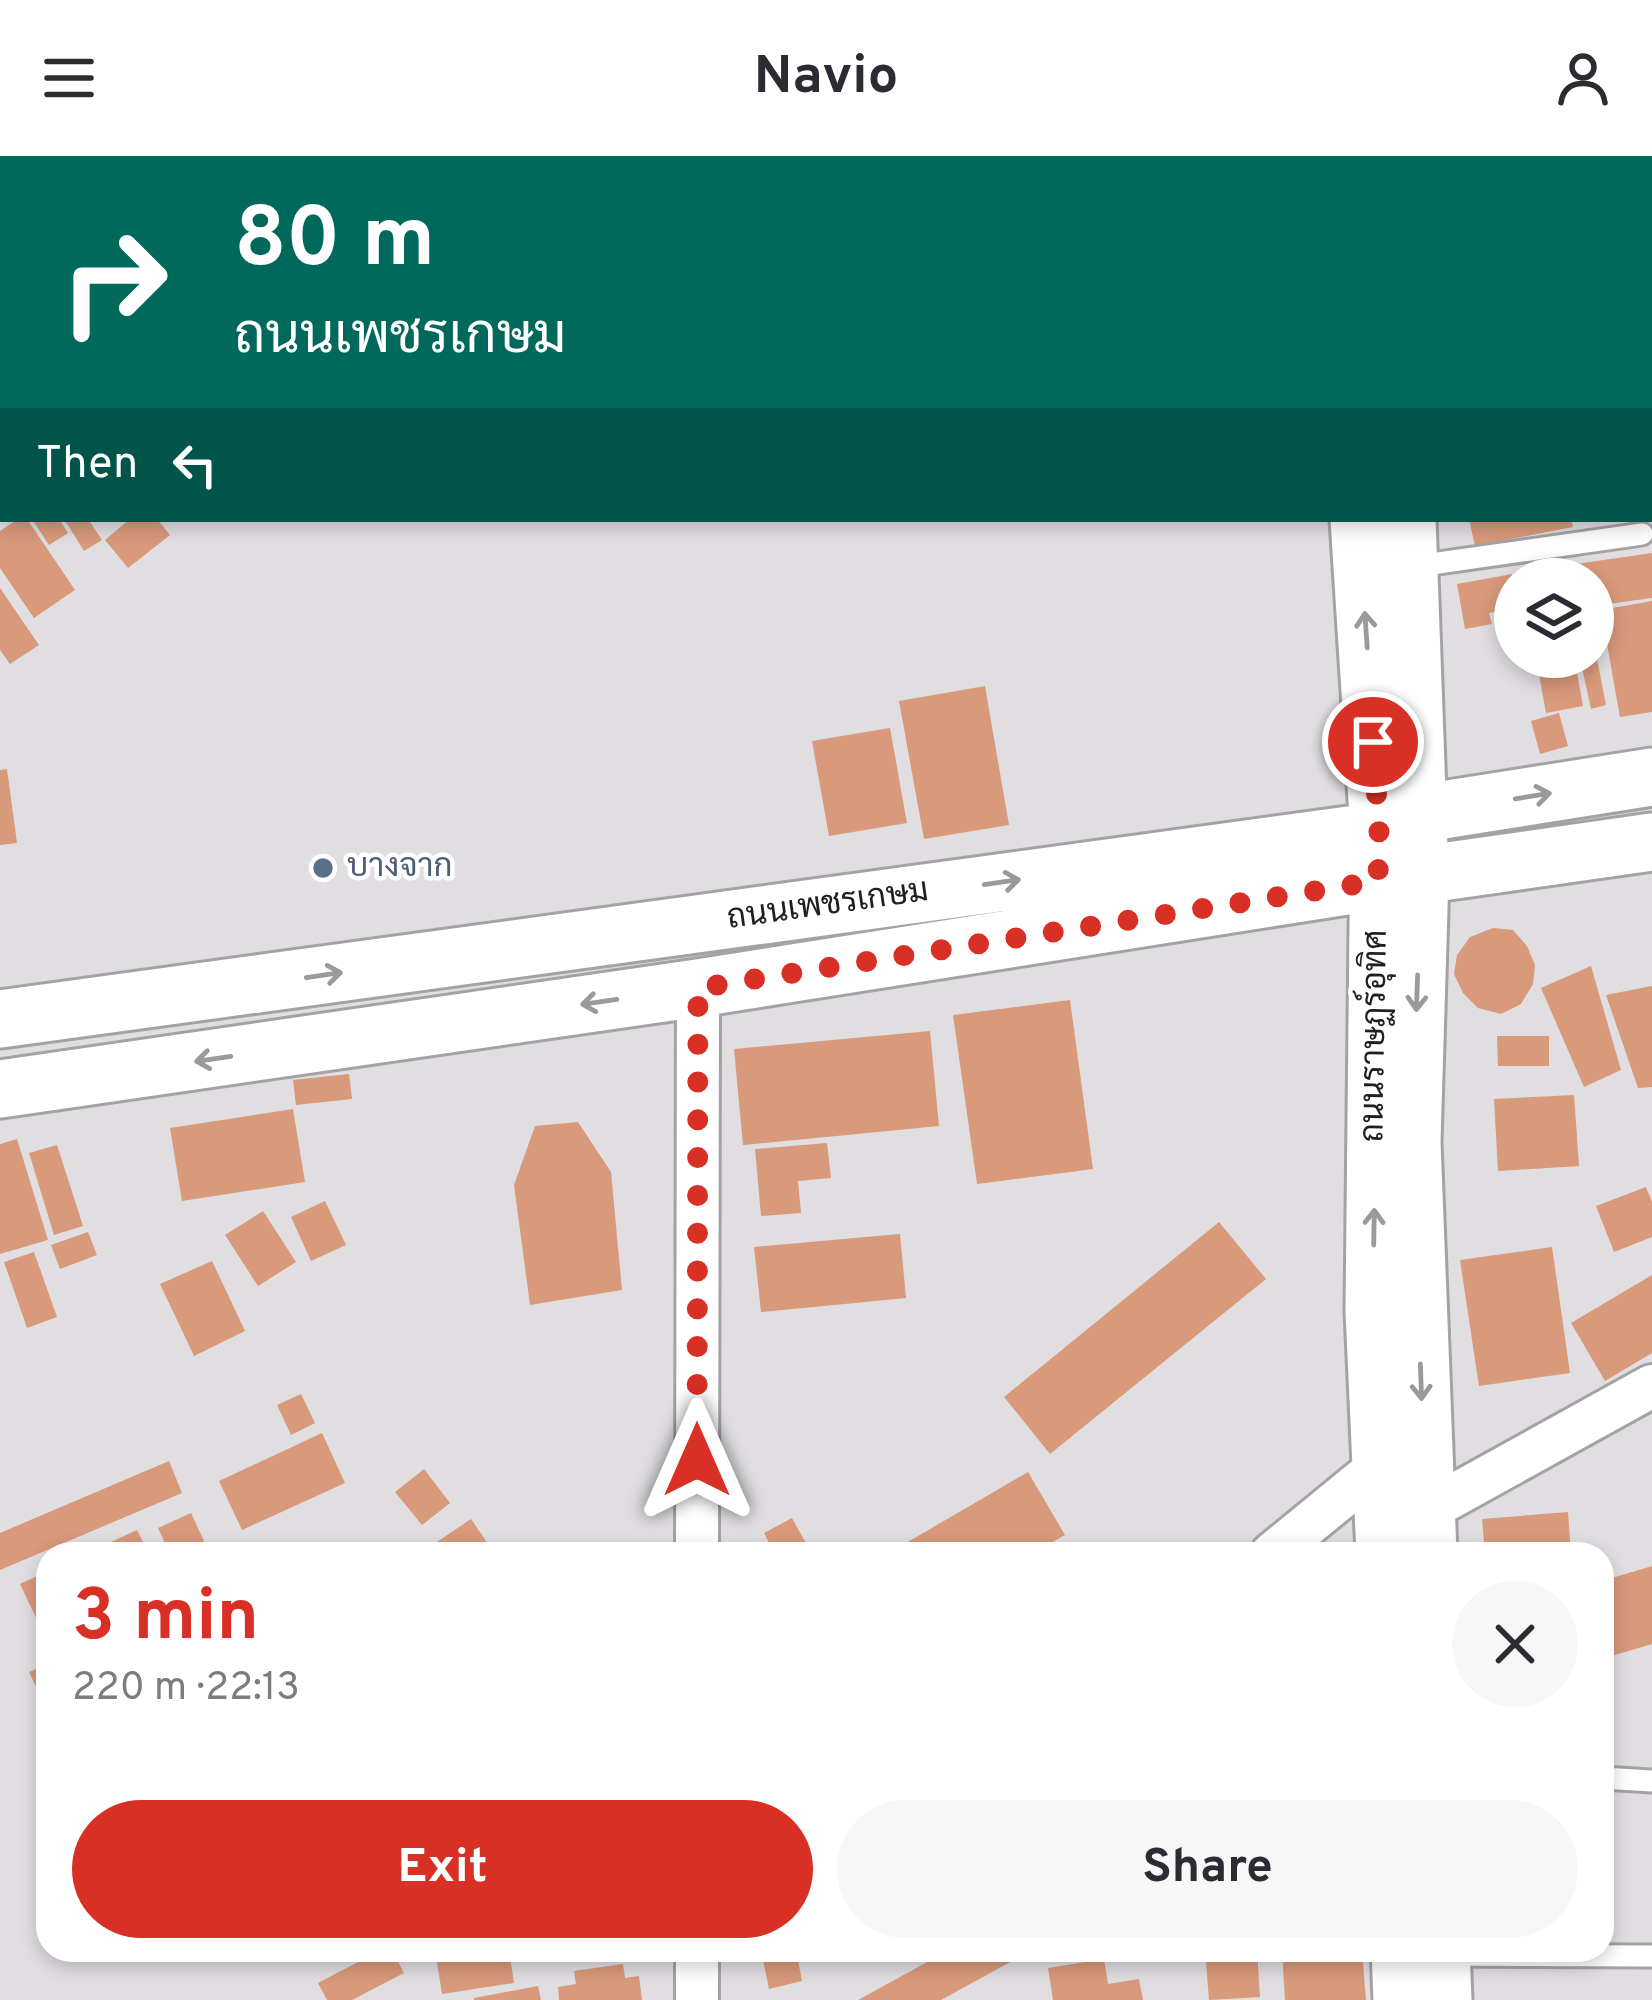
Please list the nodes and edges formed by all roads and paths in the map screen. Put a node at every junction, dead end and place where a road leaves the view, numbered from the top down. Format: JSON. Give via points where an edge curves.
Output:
{"nodes":[{"id":1,"x":1359,"y":522,"type":"edge"},
{"id":2,"x":1642,"y":535,"type":"dead end"},
{"id":3,"x":1408,"y":543,"type":"edge"},
{"id":4,"x":1652,"y":777,"type":"edge"},
{"id":5,"x":1652,"y":842,"type":"edge"},
{"id":6,"x":1398,"y":850,"type":"junction"},
{"id":7,"x":698,"y":988,"type":"junction"},
{"id":8,"x":0,"y":1019,"type":"edge"},
{"id":9,"x":0,"y":1089,"type":"edge"},
{"id":10,"x":1652,"y":1386,"type":"edge"},
{"id":11,"x":1382,"y":1464,"type":"junction"},
{"id":12,"x":1427,"y":1532,"type":"edge"},
{"id":13,"x":697,"y":1542,"type":"edge"},
{"id":14,"x":1287,"y":1542,"type":"edge"},
{"id":15,"x":1384,"y":1542,"type":"edge"},
{"id":16,"x":1614,"y":1779,"type":"edge"},
{"id":17,"x":1652,"y":1781,"type":"edge"},
{"id":18,"x":1614,"y":1955,"type":"edge"},
{"id":19,"x":1652,"y":1956,"type":"edge"},
{"id":20,"x":697,"y":1962,"type":"edge"},
{"id":21,"x":1432,"y":1964,"type":"edge"},
{"id":22,"x":698,"y":2000,"type":"edge"},
{"id":23,"x":1402,"y":2000,"type":"edge"}],
"edges":[{"from":6,"to":1,"type":"main road","name":"ถนนราษฏร์อุทิศ","one_way":true},
{"from":2,"to":3,"type":"lane"},
{"from":3,"to":6,"type":"main road"},
{"from":6,"to":4,"type":"main road","name":"ถนนเพชรเกษม","one_way":true},
{"from":5,"to":6,"type":"main road","name":"ถนนเพชรเกษม"},
{"from":6,"to":7,"type":"main road","name":"ถนนเพชรเกษม"},
{"from":8,"to":6,"type":"main road","name":"ถนนเพชรเกษม","one_way":true},
{"from":11,"to":6,"type":"main road","name":"ถนนราษฏร์อุทิศ","one_way":true,"via":[[1374,1311]]},
{"from":6,"to":12,"type":"main road","one_way":true},
{"from":7,"to":9,"type":"main road","name":"ถนนเพชรเกษม","one_way":true},
{"from":7,"to":13,"type":"street"},
{"from":10,"to":12,"type":"street"},
{"from":11,"to":14,"type":"street"},
{"from":11,"to":15,"type":"main road","name":"ถนนราษฏร์อุทิศ"},
{"from":16,"to":17,"type":"lane"},
{"from":18,"to":19,"type":"lane"},
{"from":20,"to":22,"type":"street"},
{"from":21,"to":23,"type":"main road"}]}
